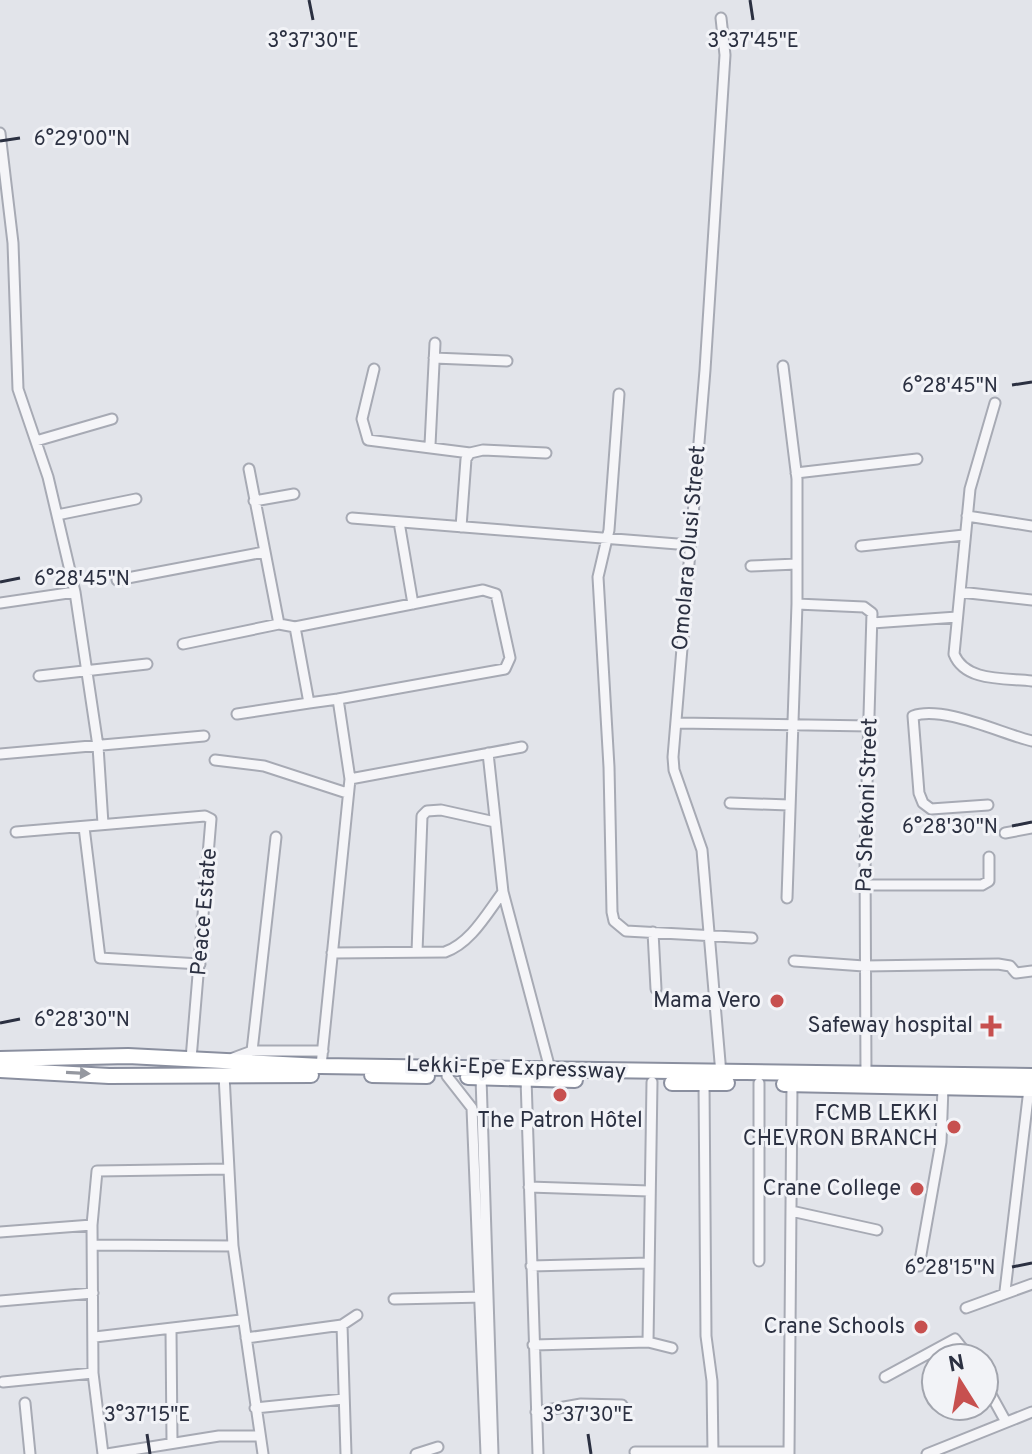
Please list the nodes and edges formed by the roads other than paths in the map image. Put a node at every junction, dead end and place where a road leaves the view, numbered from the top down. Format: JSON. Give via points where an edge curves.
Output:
{"nodes":[{"id":1,"x":721,"y":18,"type":"dead end"},
{"id":2,"x":0,"y":133,"type":"edge"},
{"id":3,"x":435,"y":343,"type":"dead end"},
{"id":4,"x":434,"y":358,"type":"junction"},
{"id":5,"x":507,"y":361,"type":"dead end"},
{"id":6,"x":783,"y":366,"type":"dead end"},
{"id":7,"x":374,"y":369,"type":"dead end"},
{"id":8,"x":619,"y":394,"type":"dead end"},
{"id":9,"x":995,"y":403,"type":"dead end"},
{"id":10,"x":112,"y":419,"type":"dead end"},
{"id":11,"x":36,"y":441,"type":"junction"},
{"id":12,"x":430,"y":445,"type":"junction"},
{"id":13,"x":470,"y":453,"type":"junction"},
{"id":14,"x":546,"y":453,"type":"dead end"},
{"id":15,"x":917,"y":459,"type":"dead end"},
{"id":16,"x":249,"y":469,"type":"dead end"},
{"id":17,"x":796,"y":473,"type":"junction"},
{"id":18,"x":294,"y":494,"type":"dead end"},
{"id":19,"x":136,"y":499,"type":"dead end"},
{"id":20,"x":254,"y":501,"type":"junction"},
{"id":21,"x":57,"y":515,"type":"junction"},
{"id":22,"x":967,"y":516,"type":"junction"},
{"id":23,"x":352,"y":518,"type":"dead end"},
{"id":24,"x":399,"y":522,"type":"junction"},
{"id":25,"x":1032,"y":526,"type":"edge"},
{"id":26,"x":461,"y":527,"type":"junction"},
{"id":27,"x":964,"y":535,"type":"junction"},
{"id":28,"x":607,"y":540,"type":"junction"},
{"id":29,"x":690,"y":545,"type":"junction"},
{"id":30,"x":861,"y":546,"type":"dead end"},
{"id":31,"x":264,"y":552,"type":"junction"},
{"id":32,"x":797,"y":564,"type":"junction"},
{"id":33,"x":751,"y":566,"type":"dead end"},
{"id":34,"x":117,"y":580,"type":"dead end"},
{"id":35,"x":75,"y":592,"type":"junction"},
{"id":36,"x":960,"y":592,"type":"junction"},
{"id":37,"x":1032,"y":600,"type":"edge"},
{"id":38,"x":0,"y":603,"type":"edge"},
{"id":39,"x":413,"y":604,"type":"junction"},
{"id":40,"x":797,"y":604,"type":"junction"},
{"id":41,"x":957,"y":617,"type":"junction"},
{"id":42,"x":872,"y":623,"type":"junction"},
{"id":43,"x":279,"y":624,"type":"junction"},
{"id":44,"x":295,"y":627,"type":"junction"},
{"id":45,"x":183,"y":644,"type":"dead end"},
{"id":46,"x":147,"y":664,"type":"dead end"},
{"id":47,"x":88,"y":671,"type":"junction"},
{"id":48,"x":39,"y":676,"type":"dead end"},
{"id":49,"x":1032,"y":681,"type":"edge"},
{"id":50,"x":338,"y":699,"type":"junction"},
{"id":51,"x":309,"y":703,"type":"junction"},
{"id":52,"x":237,"y":714,"type":"dead end"},
{"id":53,"x":676,"y":723,"type":"junction"},
{"id":54,"x":791,"y":725,"type":"junction"},
{"id":55,"x":870,"y":726,"type":"junction"},
{"id":56,"x":204,"y":736,"type":"dead end"},
{"id":57,"x":1032,"y":741,"type":"edge"},
{"id":58,"x":98,"y":746,"type":"junction"},
{"id":59,"x":522,"y":747,"type":"dead end"},
{"id":60,"x":488,"y":753,"type":"junction"},
{"id":61,"x":0,"y":754,"type":"edge"},
{"id":62,"x":215,"y":760,"type":"dead end"},
{"id":63,"x":350,"y":779,"type":"junction"},
{"id":64,"x":347,"y":793,"type":"junction"},
{"id":65,"x":730,"y":803,"type":"dead end"},
{"id":66,"x":789,"y":805,"type":"junction"},
{"id":67,"x":988,"y":805,"type":"dead end"},
{"id":68,"x":495,"y":822,"type":"junction"},
{"id":69,"x":103,"y":824,"type":"junction"},
{"id":70,"x":84,"y":827,"type":"junction"},
{"id":71,"x":1032,"y":828,"type":"edge"},
{"id":72,"x":16,"y":832,"type":"dead end"},
{"id":73,"x":1005,"y":833,"type":"dead end"},
{"id":74,"x":276,"y":837,"type":"dead end"},
{"id":75,"x":989,"y":857,"type":"dead end"},
{"id":76,"x":865,"y":885,"type":"junction"},
{"id":77,"x":503,"y":892,"type":"junction"},
{"id":78,"x":787,"y":898,"type":"dead end"},
{"id":79,"x":653,"y":932,"type":"junction"},
{"id":80,"x":709,"y":933,"type":"junction"},
{"id":81,"x":752,"y":938,"type":"dead end"},
{"id":82,"x":417,"y":952,"type":"junction"},
{"id":83,"x":332,"y":953,"type":"junction"},
{"id":84,"x":794,"y":961,"type":"dead end"},
{"id":85,"x":200,"y":964,"type":"junction"},
{"id":86,"x":864,"y":966,"type":"junction"},
{"id":87,"x":1032,"y":971,"type":"edge"},
{"id":88,"x":656,"y":989,"type":"dead end"},
{"id":89,"x":252,"y":1051,"type":"junction"},
{"id":90,"x":117,"y":1056,"type":"junction"},
{"id":91,"x":322,"y":1058,"type":"junction"},
{"id":92,"x":0,"y":1059,"type":"edge"},
{"id":93,"x":191,"y":1059,"type":"junction"},
{"id":94,"x":225,"y":1068,"type":"junction"},
{"id":95,"x":550,"y":1069,"type":"junction"},
{"id":96,"x":0,"y":1070,"type":"edge"},
{"id":97,"x":721,"y":1074,"type":"junction"},
{"id":98,"x":866,"y":1075,"type":"junction"},
{"id":99,"x":116,"y":1076,"type":"junction"},
{"id":100,"x":447,"y":1076,"type":"junction"},
{"id":101,"x":481,"y":1077,"type":"junction"},
{"id":102,"x":526,"y":1078,"type":"junction"},
{"id":103,"x":652,"y":1082,"type":"junction"},
{"id":104,"x":704,"y":1083,"type":"junction"},
{"id":105,"x":759,"y":1083,"type":"junction"},
{"id":106,"x":792,"y":1084,"type":"junction"},
{"id":107,"x":1031,"y":1085,"type":"edge"},
{"id":108,"x":943,"y":1087,"type":"junction"},
{"id":109,"x":478,"y":1153,"type":"junction"},
{"id":110,"x":228,"y":1169,"type":"junction"},
{"id":111,"x":529,"y":1187,"type":"junction"},
{"id":112,"x":649,"y":1191,"type":"junction"},
{"id":113,"x":791,"y":1211,"type":"junction"},
{"id":114,"x":92,"y":1225,"type":"junction"},
{"id":115,"x":877,"y":1230,"type":"dead end"},
{"id":116,"x":0,"y":1232,"type":"edge"},
{"id":117,"x":93,"y":1245,"type":"junction"},
{"id":118,"x":233,"y":1246,"type":"junction"},
{"id":119,"x":759,"y":1261,"type":"dead end"},
{"id":120,"x":649,"y":1263,"type":"junction"},
{"id":121,"x":531,"y":1266,"type":"junction"},
{"id":122,"x":919,"y":1266,"type":"dead end"},
{"id":123,"x":1032,"y":1284,"type":"edge"},
{"id":124,"x":1005,"y":1291,"type":"junction"},
{"id":125,"x":93,"y":1293,"type":"junction"},
{"id":126,"x":484,"y":1297,"type":"junction"},
{"id":127,"x":394,"y":1299,"type":"dead end"},
{"id":128,"x":0,"y":1301,"type":"edge"},
{"id":129,"x":966,"y":1308,"type":"dead end"},
{"id":130,"x":357,"y":1315,"type":"dead end"},
{"id":131,"x":241,"y":1320,"type":"junction"},
{"id":132,"x":342,"y":1325,"type":"junction"},
{"id":133,"x":171,"y":1330,"type":"junction"},
{"id":134,"x":95,"y":1337,"type":"junction"},
{"id":135,"x":246,"y":1338,"type":"junction"},
{"id":136,"x":648,"y":1342,"type":"junction"},
{"id":137,"x":533,"y":1345,"type":"junction"},
{"id":138,"x":672,"y":1348,"type":"dead end"},
{"id":139,"x":920,"y":1358,"type":"edge"},
{"id":140,"x":93,"y":1373,"type":"junction"},
{"id":141,"x":885,"y":1377,"type":"dead end"},
{"id":142,"x":3,"y":1382,"type":"dead end"},
{"id":143,"x":344,"y":1399,"type":"junction"},
{"id":144,"x":25,"y":1403,"type":"dead end"},
{"id":145,"x":622,"y":1405,"type":"dead end"},
{"id":146,"x":255,"y":1408,"type":"junction"},
{"id":147,"x":1000,"y":1411,"type":"edge"},
{"id":148,"x":536,"y":1412,"type":"junction"},
{"id":149,"x":1032,"y":1412,"type":"edge"},
{"id":150,"x":1006,"y":1422,"type":"junction"},
{"id":151,"x":259,"y":1436,"type":"junction"},
{"id":152,"x":172,"y":1442,"type":"junction"},
{"id":153,"x":438,"y":1447,"type":"dead end"},
{"id":154,"x":949,"y":1450,"type":"edge"},
{"id":155,"x":635,"y":1452,"type":"dead end"},
{"id":156,"x":662,"y":1453,"type":"edge"},
{"id":157,"x":713,"y":1453,"type":"edge"},
{"id":158,"x":789,"y":1453,"type":"edge"},
{"id":159,"x":30,"y":1454,"type":"edge"},
{"id":160,"x":105,"y":1454,"type":"edge"},
{"id":161,"x":263,"y":1454,"type":"edge"},
{"id":162,"x":346,"y":1454,"type":"edge"},
{"id":163,"x":416,"y":1454,"type":"edge"},
{"id":164,"x":486,"y":1454,"type":"edge"},
{"id":165,"x":493,"y":1454,"type":"edge"},
{"id":166,"x":538,"y":1454,"type":"edge"},
{"id":167,"x":927,"y":1454,"type":"edge"}],
"edges":[{"from":1,"to":29,"type":"street","name":"Omolara Olusi Street","via":[[725,55]]},
{"from":2,"to":11,"type":"street","via":[[13,243],[18,389]]},
{"from":3,"to":4,"type":"street"},
{"from":4,"to":5,"type":"street"},
{"from":4,"to":12,"type":"street"},
{"from":6,"to":17,"type":"street"},
{"from":7,"to":12,"type":"street","via":[[362,419],[364,436]]},
{"from":8,"to":28,"type":"street"},
{"from":9,"to":22,"type":"street","via":[[973,472]]},
{"from":10,"to":11,"type":"street"},
{"from":11,"to":21,"type":"street"},
{"from":12,"to":13,"type":"street"},
{"from":13,"to":14,"type":"street"},
{"from":13,"to":26,"type":"street"},
{"from":15,"to":17,"type":"street"},
{"from":16,"to":20,"type":"street"},
{"from":17,"to":32,"type":"street"},
{"from":18,"to":20,"type":"street"},
{"from":19,"to":21,"type":"street"},
{"from":20,"to":31,"type":"street"},
{"from":21,"to":35,"type":"street"},
{"from":22,"to":25,"type":"street"},
{"from":22,"to":27,"type":"street"},
{"from":23,"to":24,"type":"street"},
{"from":24,"to":26,"type":"street"},
{"from":24,"to":39,"type":"street"},
{"from":26,"to":28,"type":"street"},
{"from":27,"to":30,"type":"street"},
{"from":27,"to":36,"type":"street"},
{"from":28,"to":29,"type":"street"},
{"from":28,"to":79,"type":"street","via":[[598,577],[612,912],[626,931]]},
{"from":29,"to":53,"type":"street","name":"Omolara Olusi Street"},
{"from":31,"to":34,"type":"street"},
{"from":31,"to":43,"type":"street"},
{"from":32,"to":33,"type":"street"},
{"from":32,"to":40,"type":"street"},
{"from":35,"to":38,"type":"street"},
{"from":35,"to":47,"type":"street"},
{"from":36,"to":37,"type":"street"},
{"from":36,"to":41,"type":"street"},
{"from":39,"to":44,"type":"street"},
{"from":39,"to":50,"type":"street","via":[[483,590],[496,594],[509,665]]},
{"from":40,"to":42,"type":"street","via":[[864,607],[872,613]]},
{"from":40,"to":54,"type":"street"},
{"from":41,"to":42,"type":"street"},
{"from":41,"to":49,"type":"street","via":[[954,654],[964,670]]},
{"from":42,"to":55,"type":"street","name":"Pa Shekoni Street"},
{"from":43,"to":44,"type":"street"},
{"from":43,"to":45,"type":"street"},
{"from":44,"to":51,"type":"street"},
{"from":46,"to":47,"type":"street"},
{"from":47,"to":48,"type":"street"},
{"from":47,"to":58,"type":"street"},
{"from":50,"to":51,"type":"street"},
{"from":50,"to":63,"type":"street"},
{"from":51,"to":52,"type":"street"},
{"from":53,"to":54,"type":"street"},
{"from":53,"to":80,"type":"street","name":"Omolara Olusi Street","via":[[674,770],[702,850]]},
{"from":54,"to":55,"type":"street"},
{"from":54,"to":66,"type":"street"},
{"from":55,"to":76,"type":"street","name":"Pa Shekoni Street"},
{"from":56,"to":58,"type":"street"},
{"from":57,"to":67,"type":"street","via":[[963,719],[913,716],[923,803],[931,809]]},
{"from":58,"to":61,"type":"street"},
{"from":58,"to":69,"type":"street"},
{"from":59,"to":60,"type":"street"},
{"from":60,"to":63,"type":"street"},
{"from":60,"to":68,"type":"street"},
{"from":62,"to":64,"type":"street","via":[[264,766]]},
{"from":63,"to":64,"type":"street"},
{"from":64,"to":83,"type":"street"},
{"from":65,"to":66,"type":"street"},
{"from":66,"to":78,"type":"street"},
{"from":68,"to":77,"type":"street"},
{"from":68,"to":82,"type":"street","via":[[441,810],[422,816]]},
{"from":69,"to":70,"type":"street","name":"Peace Estate"},
{"from":69,"to":85,"type":"street","name":"Peace Estate","via":[[211,819]]},
{"from":70,"to":72,"type":"street","name":"Peace Estate"},
{"from":70,"to":85,"type":"street","via":[[100,958]]},
{"from":71,"to":73,"type":"street"},
{"from":74,"to":89,"type":"street"},
{"from":75,"to":76,"type":"street","via":[[989,881],[982,885]]},
{"from":76,"to":86,"type":"street","name":"Pa Shekoni Street"},
{"from":77,"to":82,"type":"street","via":[[454,949]]},
{"from":77,"to":95,"type":"street"},
{"from":79,"to":80,"type":"street"},
{"from":79,"to":88,"type":"street"},
{"from":80,"to":81,"type":"street"},
{"from":80,"to":97,"type":"street","name":"Omolara Olusi Street"},
{"from":82,"to":83,"type":"street"},
{"from":83,"to":91,"type":"street"},
{"from":84,"to":86,"type":"street"},
{"from":85,"to":93,"type":"street","name":"Peace Estate"},
{"from":86,"to":87,"type":"street","via":[[998,964],[1016,973]]},
{"from":86,"to":98,"type":"street","name":"Pa Shekoni Street"},
{"from":89,"to":91,"type":"street"},
{"from":89,"to":94,"type":"street"},
{"from":90,"to":92,"type":"highway","name":"Lekki-Epe Expressway"},
{"from":90,"to":93,"type":"highway","name":"Lekki-Epe Expressway"},
{"from":90,"to":99,"type":"highway"},
{"from":91,"to":94,"type":"highway","name":"Lekki-Epe Expressway"},
{"from":91,"to":95,"type":"highway","name":"Lekki-Epe Expressway"},
{"from":93,"to":94,"type":"highway","name":"Lekki-Epe Expressway"},
{"from":94,"to":99,"type":"highway","name":"Lekki-Epe Expressway"},
{"from":94,"to":100,"type":"highway","name":"Lekki-Epe Expressway"},
{"from":94,"to":110,"type":"street"},
{"from":95,"to":97,"type":"highway","name":"Lekki-Epe Expressway"},
{"from":96,"to":99,"type":"highway","name":"Lekki-Epe Expressway","one_way":true},
{"from":97,"to":98,"type":"highway","name":"Lekki-Epe Expressway"},
{"from":98,"to":107,"type":"highway","name":"Lekki-Epe Expressway"},
{"from":100,"to":101,"type":"highway","name":"Lekki-Epe Expressway"},
{"from":100,"to":109,"type":"street","via":[[472,1108]]},
{"from":101,"to":102,"type":"highway","name":"Lekki-Epe Expressway"},
{"from":101,"to":109,"type":"street"},
{"from":102,"to":103,"type":"highway","name":"Lekki-Epe Expressway"},
{"from":102,"to":111,"type":"street"},
{"from":103,"to":104,"type":"highway","name":"Lekki-Epe Expressway"},
{"from":103,"to":112,"type":"street"},
{"from":104,"to":105,"type":"highway","name":"Lekki-Epe Expressway"},
{"from":104,"to":157,"type":"street","via":[[705,1312]]},
{"from":105,"to":106,"type":"highway","name":"Lekki-Epe Expressway"},
{"from":105,"to":119,"type":"street"},
{"from":106,"to":108,"type":"highway","name":"Lekki-Epe Expressway"},
{"from":106,"to":113,"type":"street"},
{"from":107,"to":108,"type":"highway","name":"Lekki-Epe Expressway"},
{"from":107,"to":124,"type":"street"},
{"from":108,"to":122,"type":"street","via":[[941,1142]]},
{"from":109,"to":126,"type":"street"},
{"from":110,"to":114,"type":"street","via":[[97,1171]]},
{"from":110,"to":118,"type":"street"},
{"from":111,"to":112,"type":"street"},
{"from":111,"to":121,"type":"street"},
{"from":112,"to":120,"type":"street"},
{"from":113,"to":115,"type":"street"},
{"from":113,"to":158,"type":"street"},
{"from":114,"to":116,"type":"street"},
{"from":114,"to":117,"type":"street"},
{"from":117,"to":118,"type":"street"},
{"from":117,"to":125,"type":"street"},
{"from":118,"to":131,"type":"street"},
{"from":120,"to":121,"type":"street"},
{"from":120,"to":136,"type":"street"},
{"from":121,"to":137,"type":"street"},
{"from":123,"to":124,"type":"street"},
{"from":124,"to":129,"type":"street"},
{"from":125,"to":128,"type":"street"},
{"from":125,"to":134,"type":"street"},
{"from":126,"to":127,"type":"street"},
{"from":126,"to":164,"type":"street"},
{"from":126,"to":165,"type":"street"},
{"from":130,"to":132,"type":"street"},
{"from":131,"to":133,"type":"street"},
{"from":131,"to":135,"type":"street"},
{"from":132,"to":135,"type":"street"},
{"from":132,"to":143,"type":"street"},
{"from":133,"to":134,"type":"street"},
{"from":133,"to":152,"type":"street"},
{"from":134,"to":140,"type":"street"},
{"from":135,"to":146,"type":"street"},
{"from":136,"to":137,"type":"street"},
{"from":136,"to":138,"type":"street"},
{"from":137,"to":148,"type":"street"},
{"from":139,"to":141,"type":"street"},
{"from":140,"to":142,"type":"street"},
{"from":140,"to":160,"type":"street"},
{"from":143,"to":146,"type":"street"},
{"from":143,"to":162,"type":"street"},
{"from":144,"to":159,"type":"street"},
{"from":145,"to":148,"type":"street","via":[[581,1404]]},
{"from":146,"to":151,"type":"street"},
{"from":147,"to":150,"type":"street"},
{"from":148,"to":166,"type":"street"},
{"from":149,"to":150,"type":"street"},
{"from":150,"to":154,"type":"street"},
{"from":151,"to":152,"type":"street"},
{"from":151,"to":161,"type":"street"},
{"from":152,"to":160,"type":"street"},
{"from":153,"to":163,"type":"street"},
{"from":154,"to":167,"type":"street"},
{"from":155,"to":156,"type":"street"},
{"from":156,"to":157,"type":"street"},
{"from":157,"to":158,"type":"street"}]}
